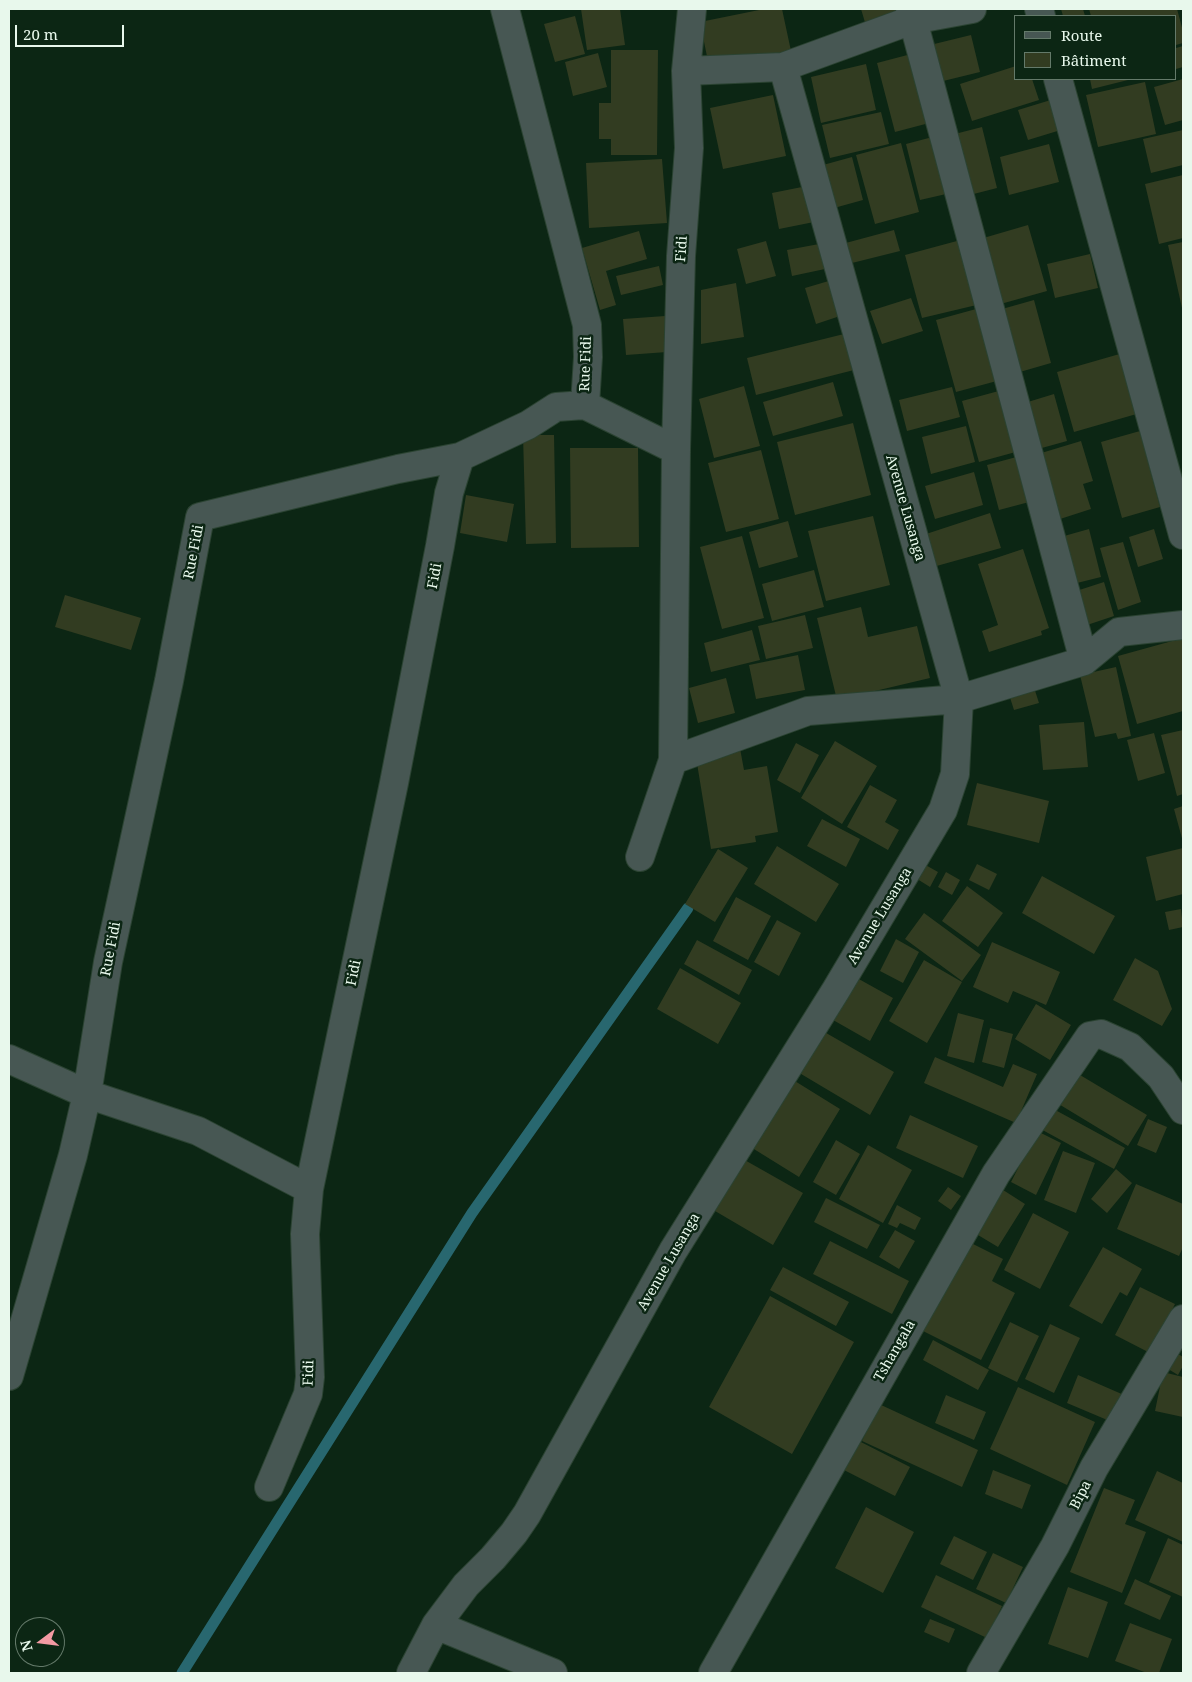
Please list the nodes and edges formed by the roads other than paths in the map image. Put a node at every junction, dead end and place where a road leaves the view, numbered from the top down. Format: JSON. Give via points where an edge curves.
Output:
{"nodes":[{"id":1,"x":505,"y":9,"type":"edge"},
{"id":2,"x":692,"y":9,"type":"edge"},
{"id":3,"x":972,"y":9,"type":"edge"},
{"id":4,"x":911,"y":14,"type":"edge"},
{"id":5,"x":783,"y":67,"type":"junction"},
{"id":6,"x":686,"y":71,"type":"junction"},
{"id":7,"x":1058,"y":80,"type":"edge"},
{"id":8,"x":584,"y":405,"type":"junction"},
{"id":9,"x":676,"y":450,"type":"junction"},
{"id":10,"x":460,"y":457,"type":"junction"},
{"id":11,"x":1183,"y":536,"type":"edge"},
{"id":12,"x":1183,"y":625,"type":"edge"},
{"id":13,"x":1084,"y":661,"type":"junction"},
{"id":14,"x":959,"y":699,"type":"junction"},
{"id":15,"x":673,"y":760,"type":"junction"},
{"id":16,"x":640,"y":857,"type":"dead end"},
{"id":17,"x":9,"y":1059,"type":"edge"},
{"id":18,"x":87,"y":1094,"type":"junction"},
{"id":19,"x":1183,"y":1110,"type":"edge"},
{"id":20,"x":309,"y":1188,"type":"junction"},
{"id":21,"x":1183,"y":1319,"type":"edge"},
{"id":22,"x":9,"y":1376,"type":"edge"},
{"id":23,"x":269,"y":1488,"type":"dead end"},
{"id":24,"x":436,"y":1625,"type":"junction"},
{"id":25,"x":411,"y":1673,"type":"edge"},
{"id":26,"x":553,"y":1673,"type":"edge"},
{"id":27,"x":713,"y":1673,"type":"edge"},
{"id":28,"x":981,"y":1673,"type":"edge"}],
"edges":[{"from":1,"to":8,"type":"street","name":"Rue Fidi","via":[[587,324]]},
{"from":2,"to":6,"type":"street","name":"Fidi"},
{"from":3,"to":4,"type":"street"},
{"from":4,"to":5,"type":"street"},
{"from":4,"to":13,"type":"street"},
{"from":5,"to":6,"type":"street"},
{"from":5,"to":14,"type":"street","name":"Avenue Lusanga"},
{"from":6,"to":9,"type":"street","name":"Fidi","via":[[690,148],[681,256]]},
{"from":7,"to":11,"type":"street"},
{"from":8,"to":9,"type":"street"},
{"from":8,"to":10,"type":"street","name":"Rue Fidi","via":[[556,407],[528,425]]},
{"from":9,"to":15,"type":"street","name":"Fidi"},
{"from":10,"to":18,"type":"street","name":"Rue Fidi","via":[[200,517],[169,681],[108,962]]},
{"from":10,"to":20,"type":"street","name":"Fidi","via":[[449,493],[394,783]]},
{"from":12,"to":13,"type":"street","via":[[1119,632]]},
{"from":13,"to":14,"type":"street"},
{"from":14,"to":15,"type":"street","via":[[808,711]]},
{"from":14,"to":24,"type":"street","name":"Avenue Lusanga","via":[[955,774],[943,810],[836,990],[673,1251],[527,1514]]},
{"from":15,"to":16,"type":"street","name":"Fidi"},
{"from":17,"to":18,"type":"street"},
{"from":18,"to":20,"type":"street","via":[[198,1131]]},
{"from":18,"to":22,"type":"street","name":"Rue Fidi","via":[[71,1164]]},
{"from":19,"to":27,"type":"street","name":"Tshangala","via":[[1161,1076],[1130,1047],[1101,1034],[1090,1036],[996,1174]]},
{"from":20,"to":23,"type":"street","name":"Fidi","via":[[305,1234],[308,1394]]},
{"from":21,"to":28,"type":"street","name":"Bipa","via":[[1094,1468],[1055,1546]]},
{"from":24,"to":25,"type":"street","name":"Avenue Lusanga"},
{"from":24,"to":26,"type":"street"}]}
